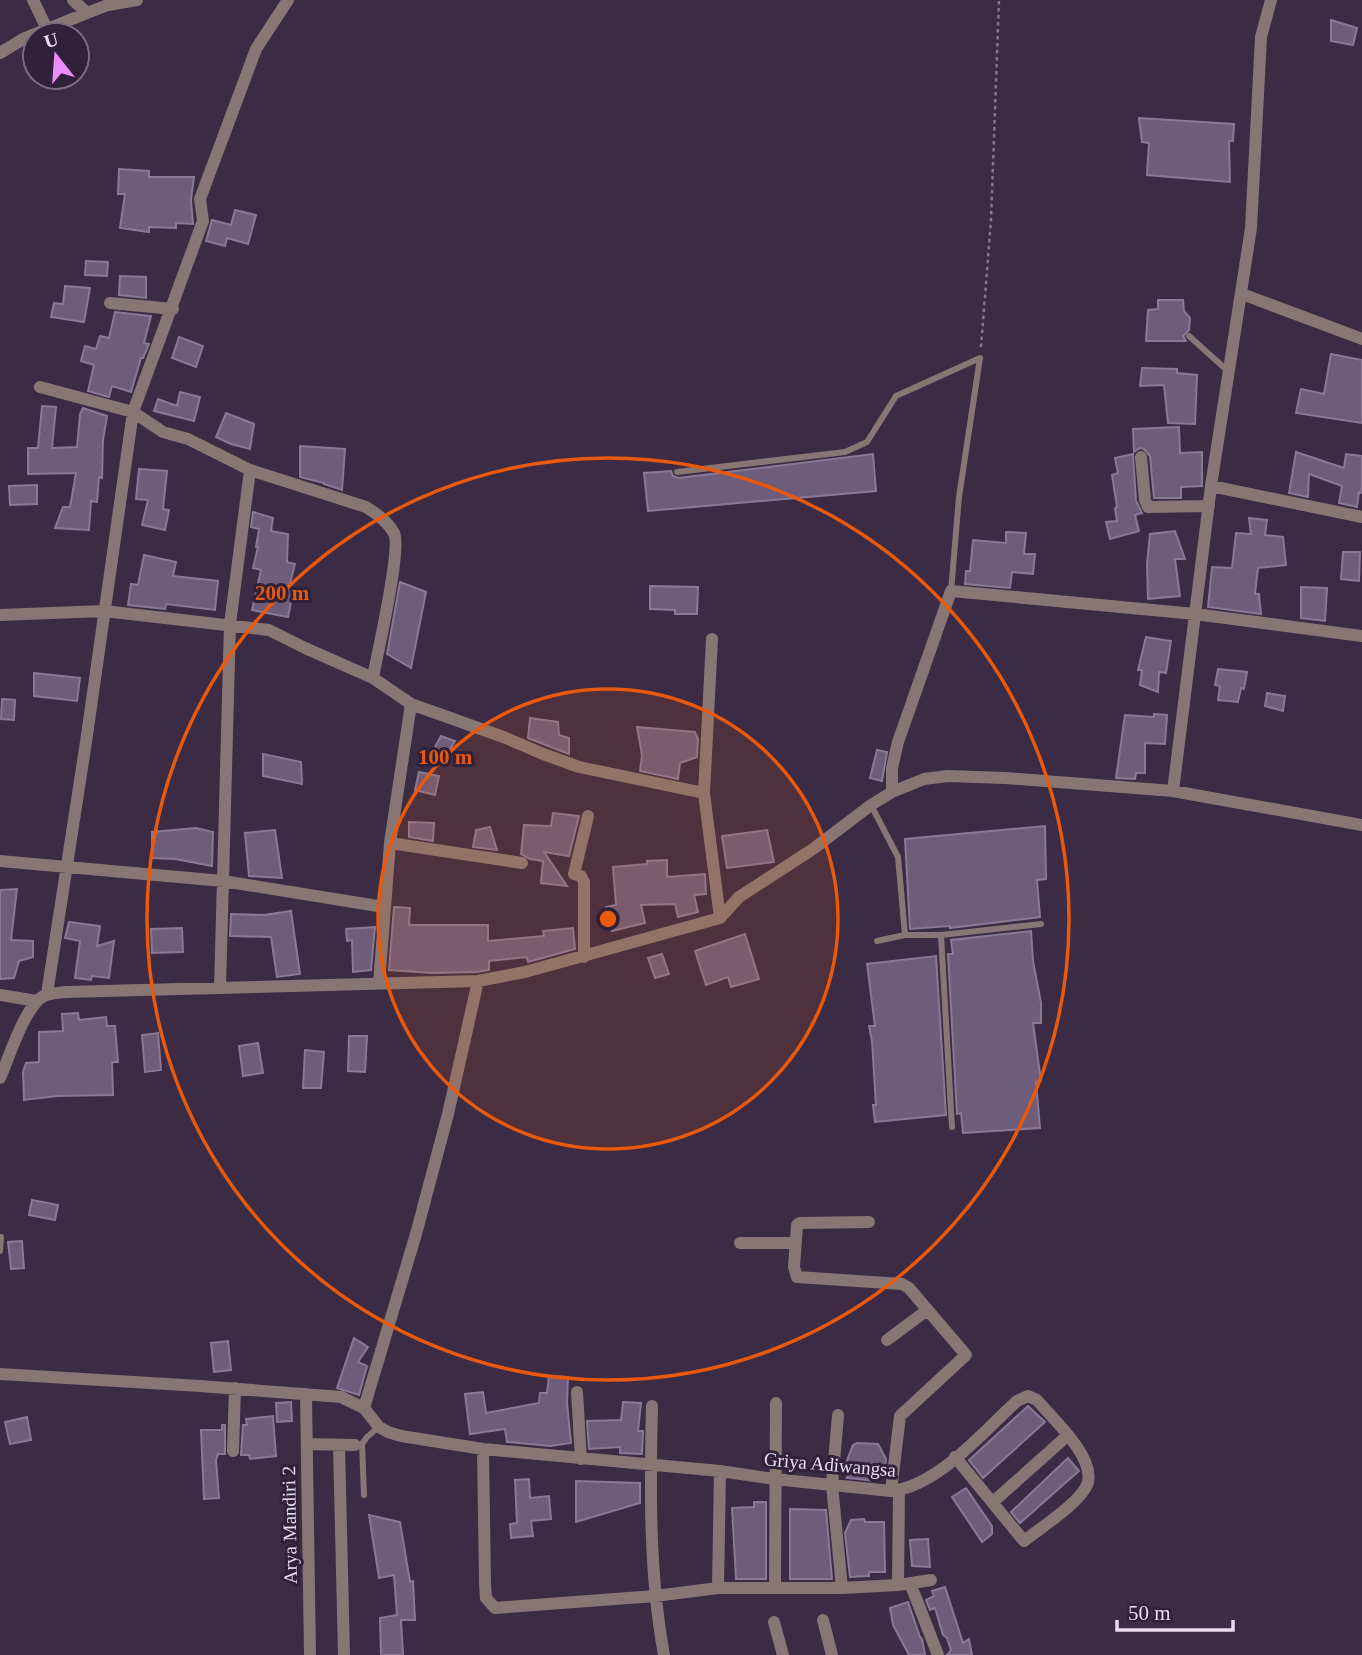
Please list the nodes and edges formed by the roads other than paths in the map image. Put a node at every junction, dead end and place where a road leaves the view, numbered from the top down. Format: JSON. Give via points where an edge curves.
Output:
{"nodes":[{"id":1,"x":33,"y":0,"type":"edge"},
{"id":2,"x":73,"y":0,"type":"edge"},
{"id":3,"x":136,"y":0,"type":"edge"},
{"id":4,"x":288,"y":0,"type":"edge"},
{"id":5,"x":1271,"y":0,"type":"edge"},
{"id":6,"x":86,"y":13,"type":"junction"},
{"id":7,"x":43,"y":21,"type":"edge"},
{"id":8,"x":66,"y":21,"type":"edge"},
{"id":9,"x":21,"y":40,"type":"edge"},
{"id":10,"x":0,"y":53,"type":"edge"},
{"id":11,"x":1242,"y":294,"type":"junction"},
{"id":12,"x":110,"y":303,"type":"dead end"},
{"id":13,"x":173,"y":309,"type":"junction"},
{"id":14,"x":1189,"y":336,"type":"dead end"},
{"id":15,"x":1362,"y":339,"type":"edge"},
{"id":16,"x":1229,"y":372,"type":"junction"},
{"id":17,"x":40,"y":387,"type":"dead end"},
{"id":18,"x":133,"y":412,"type":"junction"},
{"id":19,"x":1141,"y":457,"type":"dead end"},
{"id":20,"x":250,"y":470,"type":"junction"},
{"id":21,"x":677,"y":472,"type":"dead end"},
{"id":22,"x":1211,"y":486,"type":"junction"},
{"id":23,"x":1209,"y":506,"type":"junction"},
{"id":24,"x":1362,"y":517,"type":"edge"},
{"id":25,"x":951,"y":591,"type":"junction"},
{"id":26,"x":104,"y":611,"type":"junction"},
{"id":27,"x":1195,"y":614,"type":"junction"},
{"id":28,"x":0,"y":615,"type":"edge"},
{"id":29,"x":230,"y":624,"type":"junction"},
{"id":30,"x":1362,"y":636,"type":"edge"},
{"id":31,"x":712,"y":639,"type":"dead end"},
{"id":32,"x":373,"y":678,"type":"junction"},
{"id":33,"x":411,"y":704,"type":"junction"},
{"id":34,"x":1173,"y":791,"type":"junction"},
{"id":35,"x":892,"y":792,"type":"junction"},
{"id":36,"x":704,"y":793,"type":"junction"},
{"id":37,"x":871,"y":805,"type":"junction"},
{"id":38,"x":588,"y":816,"type":"dead end"},
{"id":39,"x":1362,"y":825,"type":"edge"},
{"id":40,"x":390,"y":843,"type":"junction"},
{"id":41,"x":0,"y":861,"type":"edge"},
{"id":42,"x":522,"y":863,"type":"dead end"},
{"id":43,"x":67,"y":866,"type":"junction"},
{"id":44,"x":223,"y":881,"type":"junction"},
{"id":45,"x":384,"y":906,"type":"junction"},
{"id":46,"x":720,"y":918,"type":"junction"},
{"id":47,"x":1041,"y":924,"type":"dead end"},
{"id":48,"x":905,"y":934,"type":"junction"},
{"id":49,"x":941,"y":935,"type":"junction"},
{"id":50,"x":877,"y":941,"type":"dead end"},
{"id":51,"x":584,"y":957,"type":"junction"},
{"id":52,"x":478,"y":981,"type":"junction"},
{"id":53,"x":379,"y":983,"type":"junction"},
{"id":54,"x":220,"y":988,"type":"junction"},
{"id":55,"x":0,"y":995,"type":"edge"},
{"id":56,"x":42,"y":997,"type":"junction"},
{"id":57,"x":0,"y":1078,"type":"edge"},
{"id":58,"x":951,"y":1127,"type":"dead end"},
{"id":59,"x":869,"y":1222,"type":"dead end"},
{"id":60,"x":1,"y":1237,"type":"edge"},
{"id":61,"x":740,"y":1243,"type":"dead end"},
{"id":62,"x":796,"y":1243,"type":"junction"},
{"id":63,"x":0,"y":1251,"type":"edge"},
{"id":64,"x":926,"y":1311,"type":"junction"},
{"id":65,"x":887,"y":1340,"type":"dead end"},
{"id":66,"x":0,"y":1374,"type":"edge"},
{"id":67,"x":235,"y":1388,"type":"junction"},
{"id":68,"x":577,"y":1392,"type":"dead end"},
{"id":69,"x":306,"y":1394,"type":"junction"},
{"id":70,"x":776,"y":1403,"type":"dead end"},
{"id":71,"x":652,"y":1406,"type":"dead end"},
{"id":72,"x":365,"y":1408,"type":"junction"},
{"id":73,"x":838,"y":1415,"type":"dead end"},
{"id":74,"x":379,"y":1427,"type":"junction"},
{"id":75,"x":1067,"y":1436,"type":"junction"},
{"id":76,"x":307,"y":1444,"type":"junction"},
{"id":77,"x":339,"y":1445,"type":"junction"},
{"id":78,"x":355,"y":1445,"type":"dead end"},
{"id":79,"x":483,"y":1449,"type":"junction"},
{"id":80,"x":233,"y":1451,"type":"dead end"},
{"id":81,"x":955,"y":1457,"type":"junction"},
{"id":82,"x":581,"y":1459,"type":"junction"},
{"id":83,"x":650,"y":1465,"type":"junction"},
{"id":84,"x":720,"y":1471,"type":"junction"},
{"id":85,"x":774,"y":1479,"type":"junction"},
{"id":86,"x":832,"y":1485,"type":"junction"},
{"id":87,"x":895,"y":1490,"type":"junction"},
{"id":88,"x":364,"y":1495,"type":"dead end"},
{"id":89,"x":993,"y":1502,"type":"junction"},
{"id":90,"x":931,"y":1580,"type":"dead end"},
{"id":91,"x":904,"y":1584,"type":"junction"},
{"id":92,"x":775,"y":1586,"type":"junction"},
{"id":93,"x":718,"y":1588,"type":"junction"},
{"id":94,"x":842,"y":1588,"type":"junction"},
{"id":95,"x":655,"y":1596,"type":"junction"},
{"id":96,"x":823,"y":1620,"type":"dead end"},
{"id":97,"x":774,"y":1622,"type":"dead end"},
{"id":98,"x":310,"y":1655,"type":"edge"},
{"id":99,"x":344,"y":1655,"type":"edge"},
{"id":100,"x":664,"y":1655,"type":"edge"},
{"id":101,"x":783,"y":1655,"type":"edge"},
{"id":102,"x":832,"y":1655,"type":"edge"},
{"id":103,"x":938,"y":1655,"type":"edge"}],
"edges":[{"from":1,"to":7,"type":"street"},
{"from":2,"to":6,"type":"street"},
{"from":3,"to":6,"type":"street"},
{"from":4,"to":13,"type":"street","via":[[256,48],[201,199],[203,221]]},
{"from":5,"to":11,"type":"street","via":[[1261,37],[1251,228]]},
{"from":6,"to":8,"type":"street"},
{"from":9,"to":10,"type":"street"},
{"from":11,"to":15,"type":"street"},
{"from":11,"to":16,"type":"street"},
{"from":12,"to":13,"type":"street"},
{"from":13,"to":18,"type":"street"},
{"from":14,"to":16,"type":"lane"},
{"from":16,"to":22,"type":"street"},
{"from":17,"to":18,"type":"street"},
{"from":18,"to":20,"type":"street","via":[[163,432],[188,439]]},
{"from":18,"to":26,"type":"street"},
{"from":19,"to":23,"type":"street","via":[[1148,507]]},
{"from":20,"to":29,"type":"street"},
{"from":20,"to":32,"type":"street","via":[[366,508],[382,518],[395,535],[396,556]]},
{"from":21,"to":25,"type":"lane","via":[[845,452],[867,442],[896,396],[980,358],[959,497]]},
{"from":22,"to":23,"type":"street"},
{"from":22,"to":24,"type":"street"},
{"from":23,"to":27,"type":"street"},
{"from":25,"to":27,"type":"street"},
{"from":25,"to":35,"type":"street","via":[[898,742]]},
{"from":26,"to":28,"type":"street"},
{"from":26,"to":29,"type":"street"},
{"from":26,"to":43,"type":"street"},
{"from":27,"to":30,"type":"street"},
{"from":27,"to":34,"type":"street"},
{"from":29,"to":32,"type":"street","via":[[269,630]]},
{"from":29,"to":44,"type":"street"},
{"from":31,"to":36,"type":"street"},
{"from":32,"to":33,"type":"street"},
{"from":33,"to":36,"type":"street","via":[[579,767]]},
{"from":33,"to":40,"type":"street"},
{"from":34,"to":35,"type":"street","via":[[948,776],[923,779]]},
{"from":34,"to":39,"type":"street"},
{"from":35,"to":37,"type":"street"},
{"from":36,"to":46,"type":"street"},
{"from":37,"to":46,"type":"street","via":[[740,897]]},
{"from":37,"to":48,"type":"lane","via":[[898,857]]},
{"from":38,"to":51,"type":"street","via":[[574,874],[584,882]]},
{"from":40,"to":42,"type":"street"},
{"from":40,"to":45,"type":"street"},
{"from":41,"to":43,"type":"street"},
{"from":43,"to":44,"type":"street"},
{"from":43,"to":56,"type":"street"},
{"from":44,"to":45,"type":"street"},
{"from":44,"to":54,"type":"street"},
{"from":45,"to":53,"type":"street"},
{"from":46,"to":51,"type":"street"},
{"from":47,"to":49,"type":"lane"},
{"from":48,"to":49,"type":"lane"},
{"from":48,"to":50,"type":"lane"},
{"from":49,"to":58,"type":"lane"},
{"from":51,"to":52,"type":"street"},
{"from":52,"to":53,"type":"street"},
{"from":52,"to":72,"type":"street","via":[[448,1114]]},
{"from":53,"to":54,"type":"street"},
{"from":54,"to":56,"type":"street","via":[[66,992]]},
{"from":55,"to":56,"type":"street"},
{"from":56,"to":57,"type":"street","via":[[27,1016]]},
{"from":59,"to":62,"type":"street","via":[[800,1223]]},
{"from":60,"to":63,"type":"lane"},
{"from":61,"to":62,"type":"street"},
{"from":62,"to":64,"type":"street","via":[[797,1278],[902,1284]]},
{"from":64,"to":65,"type":"street"},
{"from":64,"to":87,"type":"street","via":[[965,1355],[900,1416]]},
{"from":66,"to":67,"type":"street"},
{"from":67,"to":69,"type":"street"},
{"from":67,"to":80,"type":"street"},
{"from":68,"to":82,"type":"street"},
{"from":69,"to":72,"type":"street","via":[[341,1397]]},
{"from":69,"to":76,"type":"street","name":"Arya Mandiri 2"},
{"from":70,"to":85,"type":"street"},
{"from":71,"to":83,"type":"street"},
{"from":72,"to":74,"type":"street"},
{"from":73,"to":86,"type":"street"},
{"from":74,"to":79,"type":"street","name":"Griya Adiwangsa","via":[[401,1436]]},
{"from":74,"to":88,"type":"lane","via":[[362,1444]]},
{"from":75,"to":81,"type":"street","name":"Griya Adiwangsa","via":[[1028,1396]]},
{"from":75,"to":89,"type":"street"},
{"from":75,"to":89,"type":"street","name":"Griya Adiwangsa","via":[[1088,1470],[1084,1490],[1067,1507],[1024,1541]]},
{"from":76,"to":77,"type":"street"},
{"from":76,"to":98,"type":"street","name":"Arya Mandiri 2"},
{"from":77,"to":78,"type":"street"},
{"from":77,"to":99,"type":"street"},
{"from":79,"to":82,"type":"street","name":"Griya Adiwangsa"},
{"from":79,"to":95,"type":"street","via":[[485,1590],[495,1608]]},
{"from":81,"to":87,"type":"street","name":"Griya Adiwangsa","via":[[930,1477]]},
{"from":81,"to":89,"type":"street"},
{"from":82,"to":83,"type":"street","name":"Griya Adiwangsa"},
{"from":83,"to":84,"type":"street","name":"Griya Adiwangsa"},
{"from":83,"to":95,"type":"street"},
{"from":84,"to":85,"type":"street","name":"Griya Adiwangsa"},
{"from":84,"to":93,"type":"street"},
{"from":85,"to":86,"type":"street","name":"Griya Adiwangsa"},
{"from":85,"to":92,"type":"street"},
{"from":86,"to":87,"type":"street","name":"Griya Adiwangsa"},
{"from":86,"to":94,"type":"street"},
{"from":87,"to":91,"type":"street"},
{"from":90,"to":91,"type":"street"},
{"from":91,"to":94,"type":"street"},
{"from":91,"to":103,"type":"street"},
{"from":92,"to":93,"type":"street"},
{"from":92,"to":94,"type":"street"},
{"from":93,"to":95,"type":"street"},
{"from":95,"to":100,"type":"street"},
{"from":96,"to":102,"type":"street"},
{"from":97,"to":101,"type":"street"}]}
